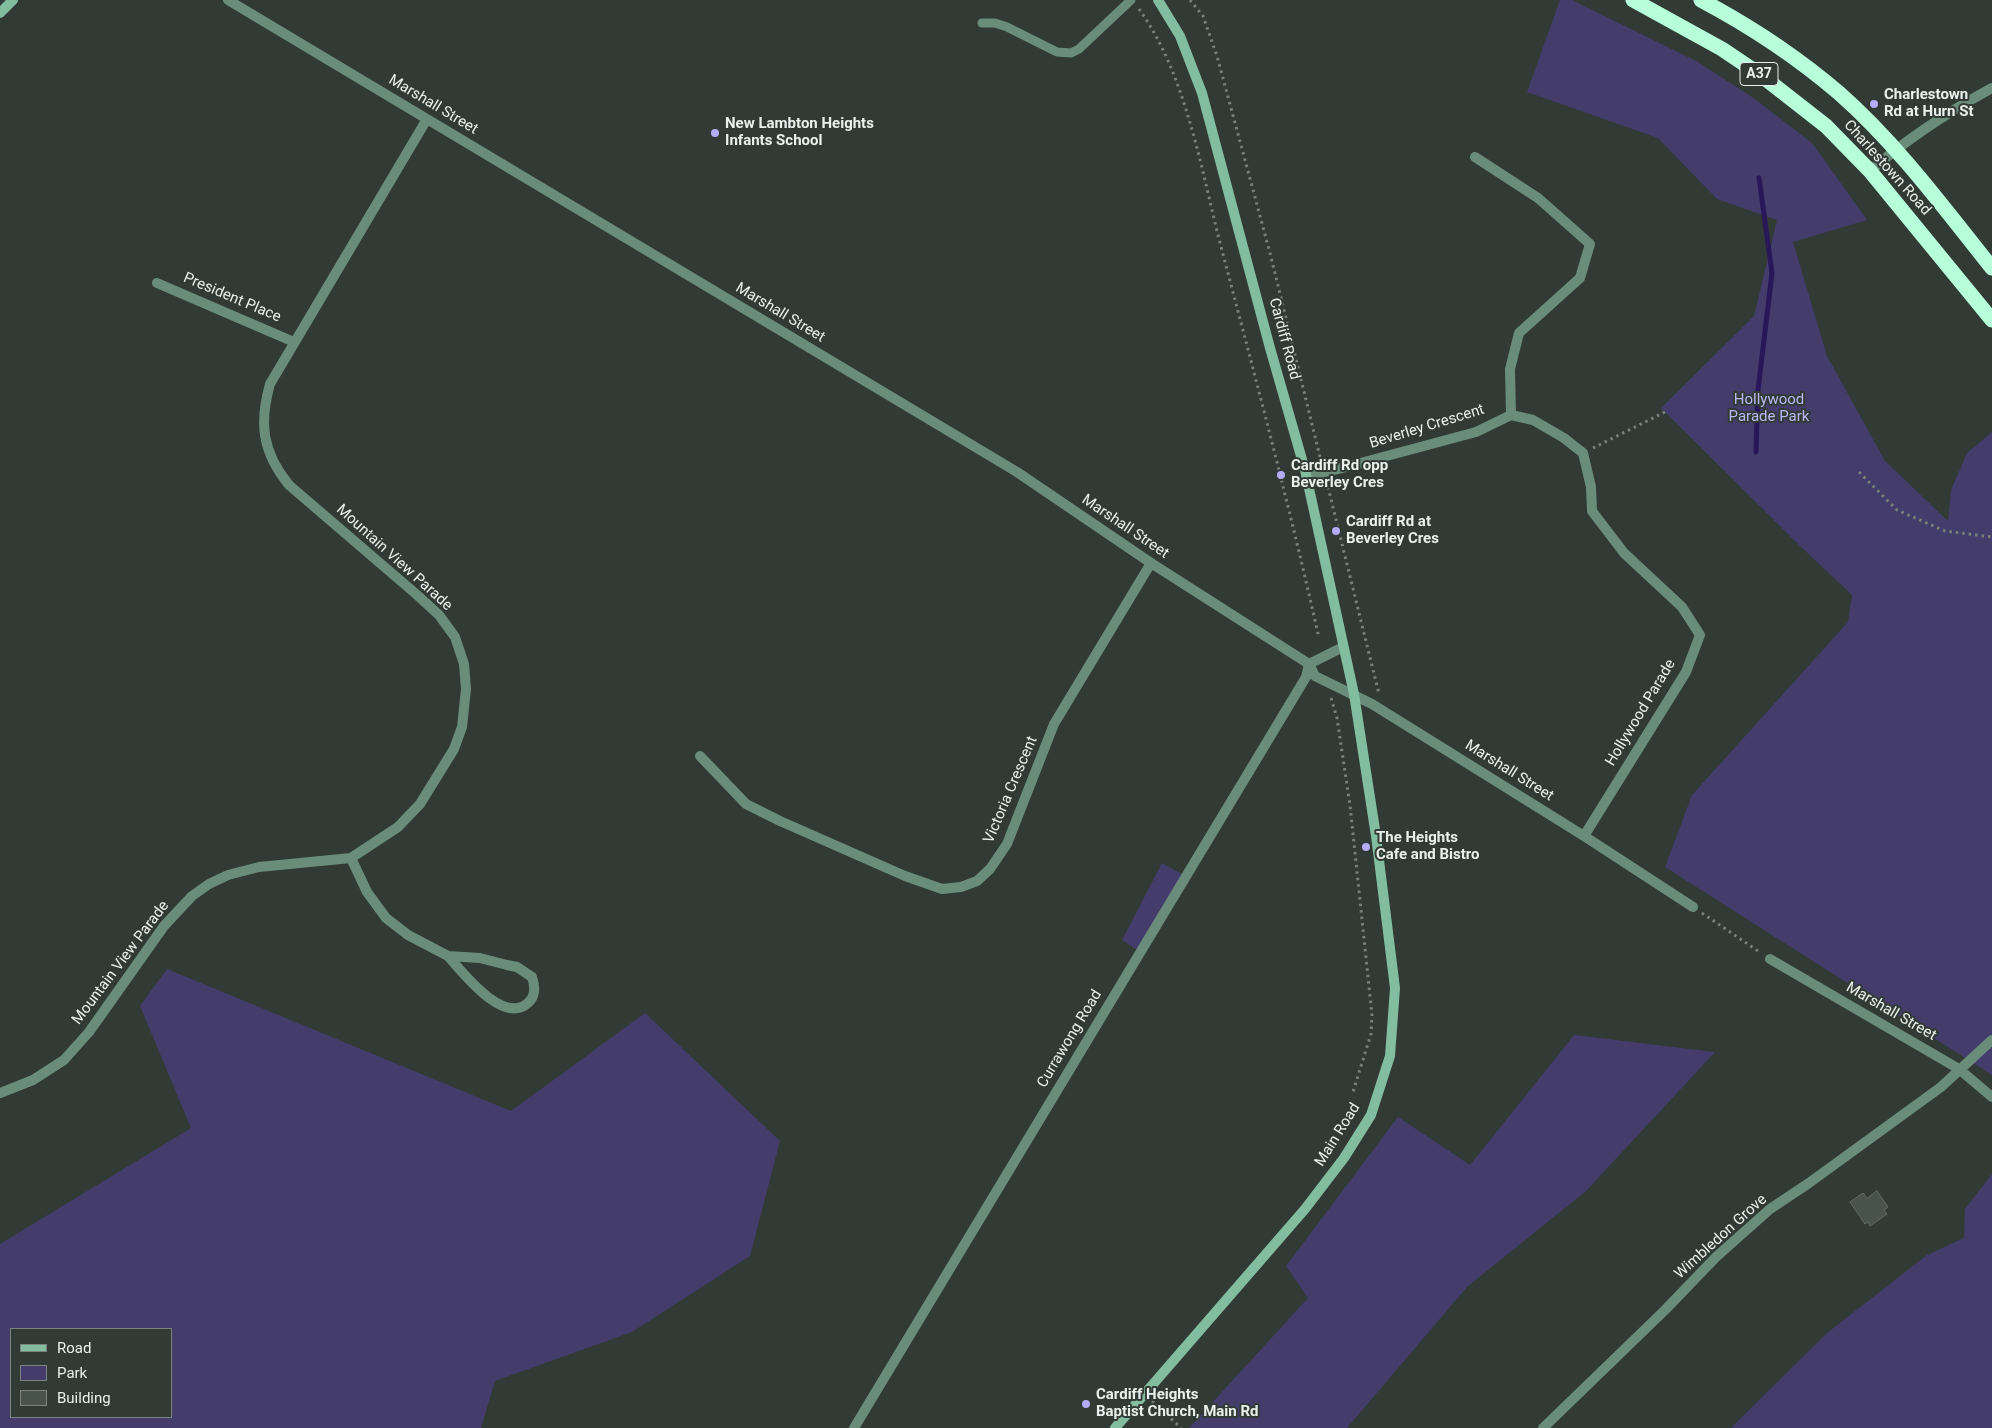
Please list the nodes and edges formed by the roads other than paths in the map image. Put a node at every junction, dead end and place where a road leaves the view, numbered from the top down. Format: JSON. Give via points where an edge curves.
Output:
{"nodes":[{"id":1,"x":13,"y":0,"type":"edge"},
{"id":2,"x":228,"y":0,"type":"edge"},
{"id":3,"x":1132,"y":0,"type":"edge"},
{"id":4,"x":1158,"y":0,"type":"edge"},
{"id":5,"x":1633,"y":0,"type":"edge"},
{"id":6,"x":1701,"y":0,"type":"edge"},
{"id":7,"x":0,"y":13,"type":"edge"},
{"id":8,"x":982,"y":23,"type":"dead end"},
{"id":9,"x":1992,"y":88,"type":"edge"},
{"id":10,"x":427,"y":118,"type":"junction"},
{"id":11,"x":1895,"y":150,"type":"junction"},
{"id":12,"x":1474,"y":157,"type":"dead end"},
{"id":13,"x":1870,"y":171,"type":"junction"},
{"id":14,"x":1992,"y":268,"type":"edge"},
{"id":15,"x":157,"y":282,"type":"dead end"},
{"id":16,"x":1992,"y":320,"type":"edge"},
{"id":17,"x":294,"y":342,"type":"junction"},
{"id":18,"x":1511,"y":415,"type":"junction"},
{"id":19,"x":1306,"y":476,"type":"junction"},
{"id":20,"x":1151,"y":563,"type":"junction"},
{"id":21,"x":1343,"y":648,"type":"junction"},
{"id":22,"x":1309,"y":664,"type":"junction"},
{"id":23,"x":1354,"y":694,"type":"junction"},
{"id":24,"x":700,"y":756,"type":"dead end"},
{"id":25,"x":1584,"y":836,"type":"junction"},
{"id":26,"x":350,"y":858,"type":"junction"},
{"id":27,"x":1693,"y":907,"type":"road end"},
{"id":28,"x":448,"y":956,"type":"junction"},
{"id":29,"x":1770,"y":959,"type":"road end"},
{"id":30,"x":1992,"y":1040,"type":"edge"},
{"id":31,"x":1959,"y":1069,"type":"junction"},
{"id":32,"x":0,"y":1093,"type":"edge"},
{"id":33,"x":1992,"y":1097,"type":"edge"},
{"id":34,"x":854,"y":1428,"type":"edge"},
{"id":35,"x":1115,"y":1428,"type":"edge"},
{"id":36,"x":1543,"y":1428,"type":"edge"}],
"edges":[{"from":1,"to":7,"type":"main road"},
{"from":2,"to":10,"type":"street","name":"Marshall Street"},
{"from":3,"to":8,"type":"lane","via":[[1071,53],[1058,52],[1007,27]]},
{"from":4,"to":19,"type":"main road","name":"Cardiff Road","via":[[1180,36],[1202,93]]},
{"from":5,"to":13,"type":"highway","name":"Charlestown Road","number":"A37","via":[[1722,49],[1762,76],[1826,126]]},
{"from":6,"to":11,"type":"highway","name":"Charlestown Road","number":"A37","via":[[1790,55],[1840,94]]},
{"from":9,"to":11,"type":"street","via":[[1956,107]]},
{"from":10,"to":17,"type":"street","name":"Mountain View Parade"},
{"from":10,"to":20,"type":"street","name":"Marshall Street","via":[[1017,472]]},
{"from":11,"to":13,"type":"street"},
{"from":11,"to":14,"type":"highway","name":"Charlestown Road","number":"A37"},
{"from":12,"to":18,"type":"street","via":[[1538,198],[1590,244],[1580,278],[1519,333],[1510,369]]},
{"from":13,"to":16,"type":"highway","name":"Charlestown Road","number":"A37"},
{"from":15,"to":17,"type":"street","name":"President Place"},
{"from":17,"to":26,"type":"street","name":"Mountain View Parade","via":[[270,384],[264,406],[263,428],[278,471],[439,615],[455,637],[464,664],[464,714],[454,749],[420,804],[398,828]]},
{"from":18,"to":19,"type":"street","name":"Beverley Crescent","via":[[1476,432]]},
{"from":18,"to":25,"type":"street","name":"Hollywood Parade","via":[[1533,420],[1583,453],[1591,487],[1592,511],[1624,553],[1682,607],[1700,635],[1686,672]]},
{"from":19,"to":21,"type":"main road","name":"Cardiff Road"},
{"from":20,"to":22,"type":"street","name":"Marshall Street"},
{"from":20,"to":24,"type":"street","name":"Victoria Crescent","via":[[1054,724],[1008,844],[977,881],[942,889],[780,822],[746,804]]},
{"from":21,"to":22,"type":"street"},
{"from":21,"to":23,"type":"main road","name":"Cardiff Road"},
{"from":22,"to":23,"type":"street","name":"Marshall Street","via":[[1315,676]]},
{"from":22,"to":34,"type":"street","name":"Currawong Road","via":[[1306,677]]},
{"from":23,"to":25,"type":"street","name":"Marshall Street"},
{"from":23,"to":35,"type":"main road","name":"Main Road","via":[[1395,988],[1390,1056],[1371,1115],[1344,1158],[1305,1209]]},
{"from":25,"to":27,"type":"street","name":"Marshall Street"},
{"from":26,"to":28,"type":"street","via":[[367,892],[386,918],[408,935]]},
{"from":26,"to":32,"type":"street","name":"Mountain View Parade","via":[[259,867],[209,884],[192,896],[164,926],[89,1032],[64,1060],[33,1080]]},
{"from":28,"to":28,"type":"street","via":[[480,958],[517,967],[532,977],[535,989],[532,999],[512,1009],[501,1005],[476,987]]},
{"from":29,"to":31,"type":"street","name":"Marshall Street"},
{"from":30,"to":31,"type":"street","name":"Wimbledon Grove"},
{"from":31,"to":33,"type":"street","name":"Marshall Street"},
{"from":31,"to":36,"type":"street","name":"Wimbledon Grove","via":[[1941,1087],[1770,1209],[1716,1257]]}]}
